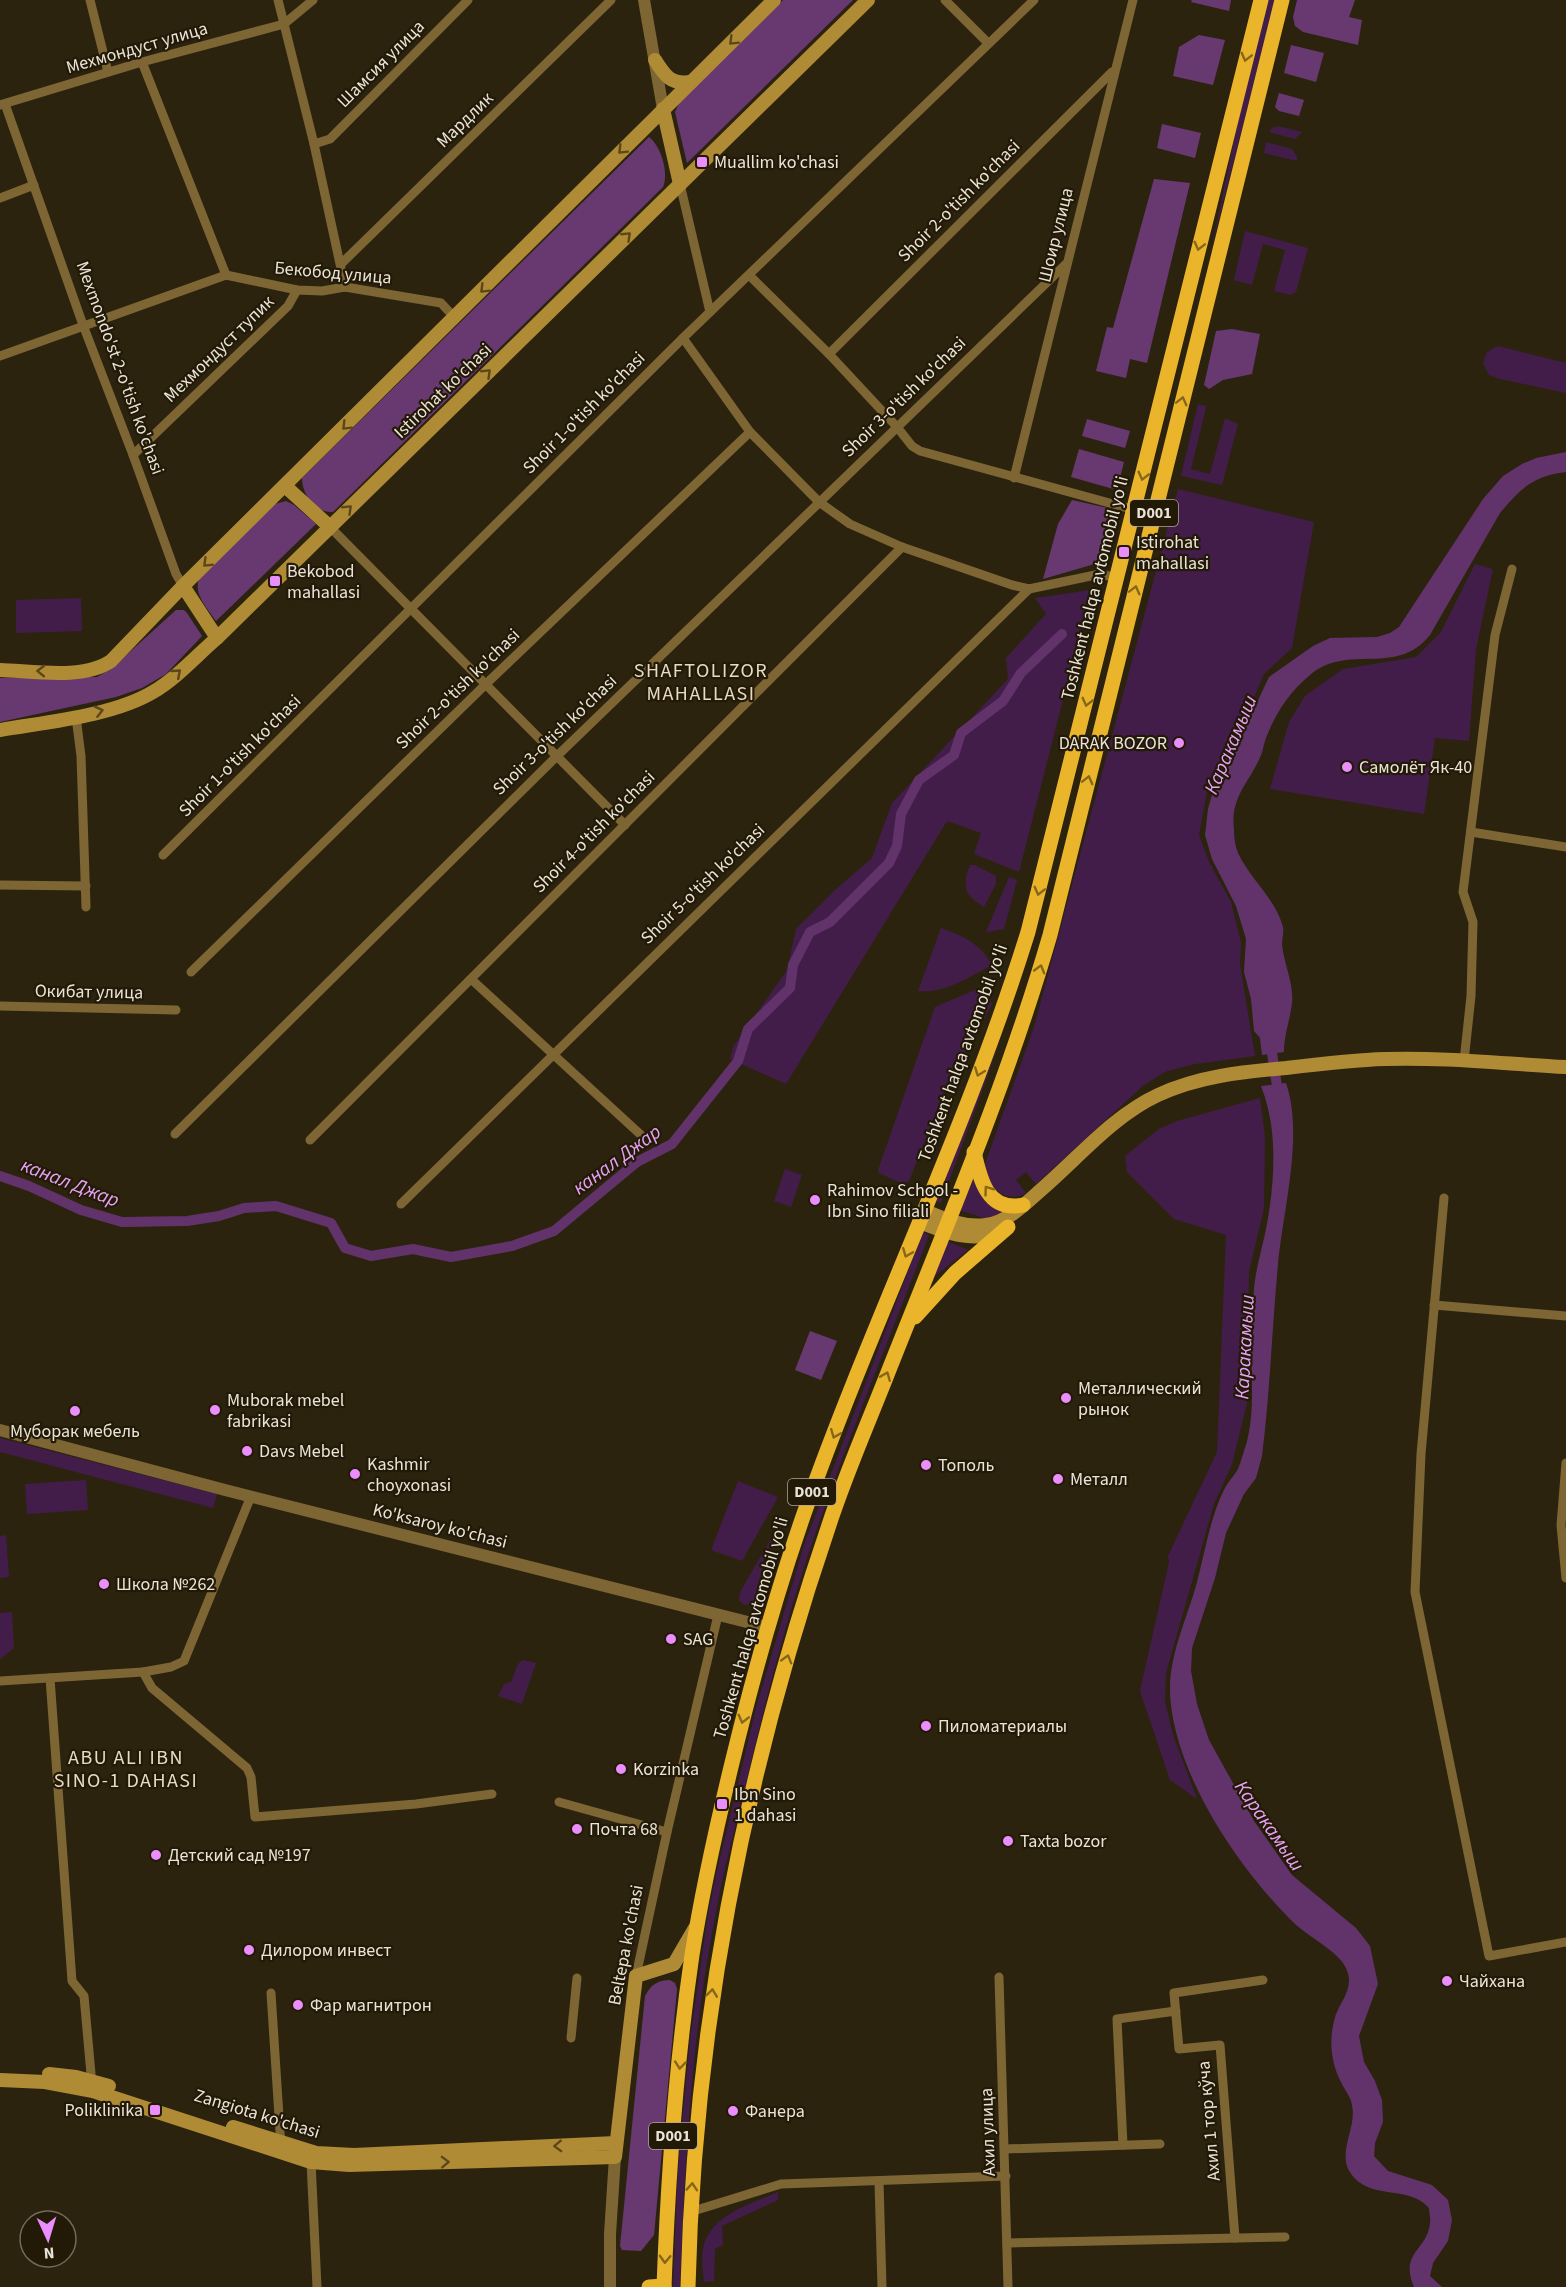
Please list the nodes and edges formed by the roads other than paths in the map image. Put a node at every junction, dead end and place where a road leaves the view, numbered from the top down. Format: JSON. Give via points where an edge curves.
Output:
{"nodes":[{"id":1,"x":90,"y":0,"type":"edge"},
{"id":2,"x":278,"y":0,"type":"edge"},
{"id":3,"x":313,"y":0,"type":"edge"},
{"id":4,"x":468,"y":0,"type":"edge"},
{"id":5,"x":611,"y":0,"type":"edge"},
{"id":6,"x":644,"y":0,"type":"edge"},
{"id":7,"x":774,"y":0,"type":"edge"},
{"id":8,"x":868,"y":0,"type":"edge"},
{"id":9,"x":945,"y":0,"type":"edge"},
{"id":10,"x":1034,"y":0,"type":"edge"},
{"id":11,"x":1133,"y":0,"type":"edge"},
{"id":12,"x":1261,"y":0,"type":"edge"},
{"id":13,"x":1282,"y":0,"type":"edge"},
{"id":14,"x":284,"y":24,"type":"junction"},
{"id":15,"x":988,"y":43,"type":"junction"},
{"id":16,"x":655,"y":60,"type":"junction"},
{"id":17,"x":142,"y":62,"type":"junction"},
{"id":18,"x":1114,"y":70,"type":"junction"},
{"id":19,"x":108,"y":72,"type":"junction"},
{"id":20,"x":692,"y":82,"type":"junction"},
{"id":21,"x":2,"y":104,"type":"edge"},
{"id":22,"x":663,"y":109,"type":"junction"},
{"id":23,"x":314,"y":144,"type":"junction"},
{"id":24,"x":680,"y":184,"type":"junction"},
{"id":25,"x":34,"y":185,"type":"junction"},
{"id":26,"x":0,"y":198,"type":"edge"},
{"id":27,"x":341,"y":264,"type":"junction"},
{"id":28,"x":1066,"y":264,"type":"junction"},
{"id":29,"x":226,"y":275,"type":"junction"},
{"id":30,"x":750,"y":276,"type":"junction"},
{"id":31,"x":345,"y":287,"type":"junction"},
{"id":32,"x":297,"y":290,"type":"junction"},
{"id":33,"x":1186,"y":295,"type":"junction"},
{"id":34,"x":1207,"y":299,"type":"junction"},
{"id":35,"x":710,"y":312,"type":"junction"},
{"id":36,"x":455,"y":318,"type":"junction"},
{"id":37,"x":83,"y":325,"type":"junction"},
{"id":38,"x":683,"y":338,"type":"junction"},
{"id":39,"x":828,"y":354,"type":"junction"},
{"id":40,"x":0,"y":356,"type":"edge"},
{"id":41,"x":897,"y":427,"type":"junction"},
{"id":42,"x":750,"y":432,"type":"junction"},
{"id":43,"x":133,"y":455,"type":"junction"},
{"id":44,"x":1014,"y":478,"type":"junction"},
{"id":45,"x":285,"y":486,"type":"junction"},
{"id":46,"x":819,"y":502,"type":"junction"},
{"id":47,"x":1135,"y":510,"type":"junction"},
{"id":48,"x":330,"y":527,"type":"junction"},
{"id":49,"x":902,"y":547,"type":"junction"},
{"id":50,"x":1512,"y":569,"type":"dead end"},
{"id":51,"x":1118,"y":578,"type":"junction"},
{"id":52,"x":183,"y":586,"type":"junction"},
{"id":53,"x":1029,"y":589,"type":"junction"},
{"id":54,"x":412,"y":608,"type":"junction"},
{"id":55,"x":217,"y":638,"type":"junction"},
{"id":56,"x":0,"y":670,"type":"edge"},
{"id":57,"x":486,"y":684,"type":"junction"},
{"id":58,"x":76,"y":717,"type":"junction"},
{"id":59,"x":0,"y":730,"type":"edge"},
{"id":60,"x":557,"y":756,"type":"junction"},
{"id":61,"x":625,"y":825,"type":"junction"},
{"id":62,"x":1471,"y":832,"type":"junction"},
{"id":63,"x":1566,"y":847,"type":"edge"},
{"id":64,"x":163,"y":855,"type":"dead end"},
{"id":65,"x":0,"y":885,"type":"edge"},
{"id":66,"x":86,"y":886,"type":"junction"},
{"id":67,"x":86,"y":907,"type":"dead end"},
{"id":68,"x":190,"y":972,"type":"dead end"},
{"id":69,"x":471,"y":979,"type":"junction"},
{"id":70,"x":0,"y":1006,"type":"edge"},
{"id":71,"x":176,"y":1010,"type":"dead end"},
{"id":72,"x":1000,"y":1017,"type":"junction"},
{"id":73,"x":1023,"y":1024,"type":"junction"},
{"id":74,"x":554,"y":1053,"type":"junction"},
{"id":75,"x":1464,"y":1061,"type":"junction"},
{"id":76,"x":1566,"y":1067,"type":"edge"},
{"id":77,"x":1245,"y":1074,"type":"junction"},
{"id":78,"x":175,"y":1134,"type":"dead end"},
{"id":79,"x":641,"y":1135,"type":"dead end"},
{"id":80,"x":310,"y":1140,"type":"dead end"},
{"id":81,"x":974,"y":1152,"type":"junction"},
{"id":82,"x":1444,"y":1198,"type":"dead end"},
{"id":83,"x":401,"y":1204,"type":"dead end"},
{"id":84,"x":1023,"y":1205,"type":"junction"},
{"id":85,"x":922,"y":1217,"type":"junction"},
{"id":86,"x":945,"y":1226,"type":"junction"},
{"id":87,"x":1008,"y":1227,"type":"junction"},
{"id":88,"x":1434,"y":1305,"type":"junction"},
{"id":89,"x":1566,"y":1316,"type":"edge"},
{"id":90,"x":904,"y":1331,"type":"junction"},
{"id":91,"x":0,"y":1430,"type":"edge"},
{"id":92,"x":1566,"y":1463,"type":"edge"},
{"id":93,"x":251,"y":1496,"type":"junction"},
{"id":94,"x":1566,"y":1578,"type":"edge"},
{"id":95,"x":718,"y":1615,"type":"junction"},
{"id":96,"x":767,"y":1627,"type":"junction"},
{"id":97,"x":143,"y":1672,"type":"junction"},
{"id":98,"x":50,"y":1678,"type":"junction"},
{"id":99,"x":0,"y":1681,"type":"edge"},
{"id":100,"x":492,"y":1794,"type":"dead end"},
{"id":101,"x":559,"y":1802,"type":"dead end"},
{"id":102,"x":666,"y":1832,"type":"junction"},
{"id":103,"x":697,"y":1923,"type":"junction"},
{"id":104,"x":1566,"y":1942,"type":"edge"},
{"id":105,"x":674,"y":1964,"type":"junction"},
{"id":106,"x":636,"y":1976,"type":"junction"},
{"id":107,"x":999,"y":1977,"type":"dead end"},
{"id":108,"x":577,"y":1978,"type":"dead end"},
{"id":109,"x":1263,"y":1980,"type":"dead end"},
{"id":110,"x":688,"y":1986,"type":"junction"},
{"id":111,"x":271,"y":1994,"type":"dead end"},
{"id":112,"x":1176,"y":2010,"type":"junction"},
{"id":113,"x":572,"y":2038,"type":"dead end"},
{"id":114,"x":0,"y":2071,"type":"edge"},
{"id":115,"x":0,"y":2080,"type":"edge"},
{"id":116,"x":92,"y":2085,"type":"junction"},
{"id":117,"x":1160,"y":2144,"type":"dead end"},
{"id":118,"x":1123,"y":2145,"type":"junction"},
{"id":119,"x":281,"y":2148,"type":"junction"},
{"id":120,"x":1005,"y":2149,"type":"junction"},
{"id":121,"x":616,"y":2150,"type":"junction"},
{"id":122,"x":311,"y":2162,"type":"junction"},
{"id":123,"x":1006,"y":2176,"type":"junction"},
{"id":124,"x":879,"y":2182,"type":"junction"},
{"id":125,"x":690,"y":2212,"type":"junction"},
{"id":126,"x":1285,"y":2237,"type":"dead end"},
{"id":127,"x":1235,"y":2238,"type":"junction"},
{"id":128,"x":1007,"y":2243,"type":"junction"},
{"id":129,"x":317,"y":2287,"type":"edge"},
{"id":130,"x":610,"y":2287,"type":"edge"},
{"id":131,"x":659,"y":2287,"type":"edge"},
{"id":132,"x":688,"y":2287,"type":"edge"},
{"id":133,"x":882,"y":2287,"type":"edge"},
{"id":134,"x":1008,"y":2287,"type":"edge"}],
"edges":[{"from":1,"to":19,"type":"street"},
{"from":2,"to":14,"type":"street"},
{"from":3,"to":14,"type":"street"},
{"from":4,"to":23,"type":"street","name":"Шамсия улица","via":[[330,139]]},
{"from":5,"to":27,"type":"street","name":"Мардлик"},
{"from":6,"to":16,"type":"street"},
{"from":7,"to":20,"type":"main road","one_way":true},
{"from":8,"to":24,"type":"main road","name":"Istirohat ko'chasi"},
{"from":9,"to":15,"type":"street"},
{"from":10,"to":15,"type":"street","name":"Shoir 1-o'tish ko'chasi"},
{"from":11,"to":18,"type":"street","name":"Шоир улица"},
{"from":12,"to":33,"type":"highway","name":"Toshkent halqa avtomobil yo'li","number":"D001","one_way":true},
{"from":13,"to":34,"type":"highway","number":"D001"},
{"from":14,"to":17,"type":"street","name":"Мехмондуст улица"},
{"from":14,"to":23,"type":"street"},
{"from":15,"to":30,"type":"street","name":"Shoir 1-o'tish ko'chasi"},
{"from":16,"to":20,"type":"main road","via":[[672,82]]},
{"from":16,"to":22,"type":"street"},
{"from":17,"to":19,"type":"street","name":"Мехмондуст улица"},
{"from":17,"to":29,"type":"street"},
{"from":18,"to":28,"type":"street","name":"Шоир улица"},
{"from":18,"to":39,"type":"street","name":"Shoir 2-o'tish ko'chasi"},
{"from":19,"to":21,"type":"street","name":"Мехмондуст улица"},
{"from":20,"to":22,"type":"main road"},
{"from":21,"to":25,"type":"street","name":"Mexmondo'st 2-o'tish ko'chasi"},
{"from":22,"to":24,"type":"main road"},
{"from":22,"to":36,"type":"main road","one_way":true},
{"from":23,"to":27,"type":"street"},
{"from":24,"to":35,"type":"street"},
{"from":48,"to":24,"type":"main road","name":"Istirohat ko'chasi","one_way":true},
{"from":25,"to":26,"type":"street"},
{"from":25,"to":37,"type":"street","name":"Mexmondo'st 2-o'tish ko'chasi"},
{"from":27,"to":31,"type":"street"},
{"from":28,"to":41,"type":"street","name":"Shoir 3-o'tish ko'chasi"},
{"from":28,"to":44,"type":"street","name":"Шоир улица"},
{"from":29,"to":32,"type":"street","name":"Бекобод улица"},
{"from":29,"to":37,"type":"street"},
{"from":30,"to":35,"type":"street","name":"Shoir 1-o'tish ko'chasi"},
{"from":30,"to":39,"type":"street"},
{"from":31,"to":32,"type":"street","name":"Бекобод улица"},
{"from":31,"to":36,"type":"street","name":"Бекобод улица","via":[[441,303]]},
{"from":32,"to":43,"type":"street","name":"Мехмондуст тупик","via":[[288,306]]},
{"from":33,"to":34,"type":"highway"},
{"from":33,"to":47,"type":"highway","name":"Toshkent halqa avtomobil yo'li","number":"D001","one_way":true},
{"from":73,"to":34,"type":"highway","number":"D001","one_way":true,"via":[[1050,935]]},
{"from":35,"to":38,"type":"street","name":"Shoir 1-o'tish ko'chasi"},
{"from":36,"to":45,"type":"main road","one_way":true},
{"from":37,"to":40,"type":"street"},
{"from":37,"to":43,"type":"street","name":"Mexmondo'st 2-o'tish ko'chasi"},
{"from":38,"to":42,"type":"street"},
{"from":38,"to":54,"type":"street","name":"Shoir 1-o'tish ko'chasi"},
{"from":39,"to":41,"type":"street"},
{"from":41,"to":44,"type":"street","via":[[920,451]]},
{"from":41,"to":46,"type":"street","name":"Shoir 3-o'tish ko'chasi"},
{"from":42,"to":46,"type":"street"},
{"from":42,"to":57,"type":"street","name":"Shoir 2-o'tish ko'chasi"},
{"from":43,"to":52,"type":"street","name":"Mexmondo'st 2-o'tish ko'chasi"},
{"from":44,"to":47,"type":"street"},
{"from":45,"to":48,"type":"main road"},
{"from":45,"to":52,"type":"main road","one_way":true},
{"from":46,"to":49,"type":"street","via":[[850,524]]},
{"from":46,"to":60,"type":"street","name":"Shoir 3-o'tish ko'chasi"},
{"from":47,"to":51,"type":"highway","name":"Toshkent halqa avtomobil yo'li","number":"D001"},
{"from":48,"to":54,"type":"street"},
{"from":48,"to":55,"type":"main road","name":"Istirohat ko'chasi"},
{"from":49,"to":53,"type":"street"},
{"from":49,"to":61,"type":"street","name":"Shoir 4-o'tish ko'chasi"},
{"from":50,"to":62,"type":"street","via":[[1495,635]]},
{"from":51,"to":53,"type":"street","via":[[1100,574]]},
{"from":51,"to":72,"type":"highway","name":"Toshkent halqa avtomobil yo'li","number":"D001","one_way":true,"via":[[1028,932]]},
{"from":52,"to":55,"type":"main road","name":"Mexmondo'st 2-o'tish ko'chasi"},
{"from":52,"to":56,"type":"main road","one_way":true,"via":[[101,668],[82,672]]},
{"from":53,"to":74,"type":"street","name":"Shoir 5-o'tish ko'chasi"},
{"from":54,"to":57,"type":"street"},
{"from":54,"to":64,"type":"street","name":"Shoir 1-o'tish ko'chasi"},
{"from":58,"to":55,"type":"main road","name":"Istirohat ko'chasi","one_way":true,"via":[[128,704],[154,692]]},
{"from":57,"to":60,"type":"street"},
{"from":57,"to":68,"type":"street","name":"Shoir 2-o'tish ko'chasi"},
{"from":58,"to":59,"type":"main road","name":"Istirohat ko'chasi"},
{"from":58,"to":66,"type":"street"},
{"from":60,"to":61,"type":"street"},
{"from":60,"to":78,"type":"street","name":"Shoir 3-o'tish ko'chasi"},
{"from":61,"to":69,"type":"street","name":"Shoir 4-o'tish ko'chasi"},
{"from":62,"to":63,"type":"street"},
{"from":62,"to":75,"type":"street","via":[[1463,892],[1473,922]]},
{"from":65,"to":66,"type":"street"},
{"from":66,"to":67,"type":"street"},
{"from":69,"to":74,"type":"street"},
{"from":69,"to":80,"type":"street","name":"Shoir 4-o'tish ko'chasi"},
{"from":70,"to":71,"type":"street","name":"Окибат улица"},
{"from":72,"to":73,"type":"highway"},
{"from":72,"to":85,"type":"highway","name":"Toshkent halqa avtomobil yo'li","number":"D001","one_way":true},
{"from":73,"to":81,"type":"highway","number":"D001"},
{"from":74,"to":79,"type":"street"},
{"from":74,"to":83,"type":"street","name":"Shoir 5-o'tish ko'chasi"},
{"from":75,"to":76,"type":"main road"},
{"from":75,"to":77,"type":"main road"},
{"from":77,"to":84,"type":"main road","via":[[1191,1083],[1140,1105]]},
{"from":77,"to":87,"type":"main road","via":[[1195,1087],[1146,1110]]},
{"from":84,"to":81,"type":"highway","one_way":true,"via":[[1004,1205],[989,1194]]},
{"from":81,"to":86,"type":"highway","number":"D001"},
{"from":82,"to":88,"type":"street"},
{"from":84,"to":86,"type":"main road","via":[[989,1225]]},
{"from":85,"to":86,"type":"main road"},
{"from":85,"to":96,"type":"highway","name":"Toshkent halqa avtomobil yo'li","number":"D001","one_way":true,"via":[[813,1489]]},
{"from":86,"to":87,"type":"main road","via":[[958,1236],[978,1237]]},
{"from":86,"to":90,"type":"highway","number":"D001"},
{"from":87,"to":90,"type":"highway","via":[[955,1272]]},
{"from":88,"to":89,"type":"street"},
{"from":88,"to":104,"type":"street","via":[[1421,1454],[1415,1592],[1489,1956]]},
{"from":125,"to":90,"type":"highway","number":"D001","one_way":true,"via":[[715,1974],[745,1821],[829,1522]]},
{"from":91,"to":93,"type":"street","name":"Ko'ksaroy ko'chasi"},
{"from":92,"to":94,"type":"street","via":[[1561,1526]]},
{"from":93,"to":95,"type":"street","name":"Ko'ksaroy ko'chasi"},
{"from":93,"to":97,"type":"street","via":[[184,1661]]},
{"from":95,"to":96,"type":"street","name":"Ko'ksaroy ko'chasi"},
{"from":95,"to":102,"type":"street","name":"Beltepa ko'chasi"},
{"from":96,"to":103,"type":"highway","name":"Toshkent halqa avtomobil yo'li","number":"D001","one_way":true,"via":[[722,1804]]},
{"from":97,"to":98,"type":"street"},
{"from":97,"to":100,"type":"street","via":[[152,1688],[247,1768],[255,1817]]},
{"from":98,"to":99,"type":"street"},
{"from":98,"to":116,"type":"street","via":[[72,1981],[84,1996]]},
{"from":101,"to":102,"type":"street"},
{"from":102,"to":106,"type":"street","name":"Beltepa ko'chasi"},
{"from":103,"to":105,"type":"main road"},
{"from":103,"to":110,"type":"highway","name":"Toshkent halqa avtomobil yo'li","number":"D001"},
{"from":105,"to":106,"type":"main road"},
{"from":105,"to":110,"type":"main road"},
{"from":106,"to":121,"type":"main road","name":"Beltepa ko'chasi"},
{"from":107,"to":120,"type":"street","name":"Ахил улица"},
{"from":108,"to":113,"type":"street"},
{"from":109,"to":112,"type":"street","via":[[1174,1993]]},
{"from":110,"to":131,"type":"highway","name":"Toshkent halqa avtomobil yo'li","number":"D001","one_way":true},
{"from":111,"to":119,"type":"street"},
{"from":112,"to":118,"type":"street","via":[[1117,2019]]},
{"from":112,"to":127,"type":"street","name":"Ахил 1 тор кўча","via":[[1179,2049],[1220,2045]]},
{"from":114,"to":116,"type":"main road","name":"Zangiota ko'chasi","via":[[60,2074]]},
{"from":115,"to":116,"type":"main road","name":"Zangiota ko'chasi"},
{"from":116,"to":119,"type":"main road","name":"Zangiota ko'chasi"},
{"from":117,"to":118,"type":"street"},
{"from":118,"to":120,"type":"street"},
{"from":121,"to":119,"type":"main road","name":"Zangiota ko'chasi","one_way":true,"via":[[354,2154]]},
{"from":119,"to":122,"type":"main road","name":"Zangiota ko'chasi"},
{"from":120,"to":123,"type":"street","name":"Ахил улица"},
{"from":122,"to":121,"type":"main road","name":"Zangiota ko'chasi","one_way":true,"via":[[349,2165]]},
{"from":121,"to":130,"type":"street","name":"Beltepa ko'chasi"},
{"from":122,"to":129,"type":"street"},
{"from":123,"to":124,"type":"street"},
{"from":123,"to":128,"type":"street","name":"Ахил улица"},
{"from":124,"to":125,"type":"street","via":[[781,2184]]},
{"from":124,"to":133,"type":"street"},
{"from":125,"to":132,"type":"highway","number":"D001"},
{"from":126,"to":127,"type":"street"},
{"from":127,"to":128,"type":"street"},
{"from":128,"to":134,"type":"street","name":"Ахил улица"}]}
